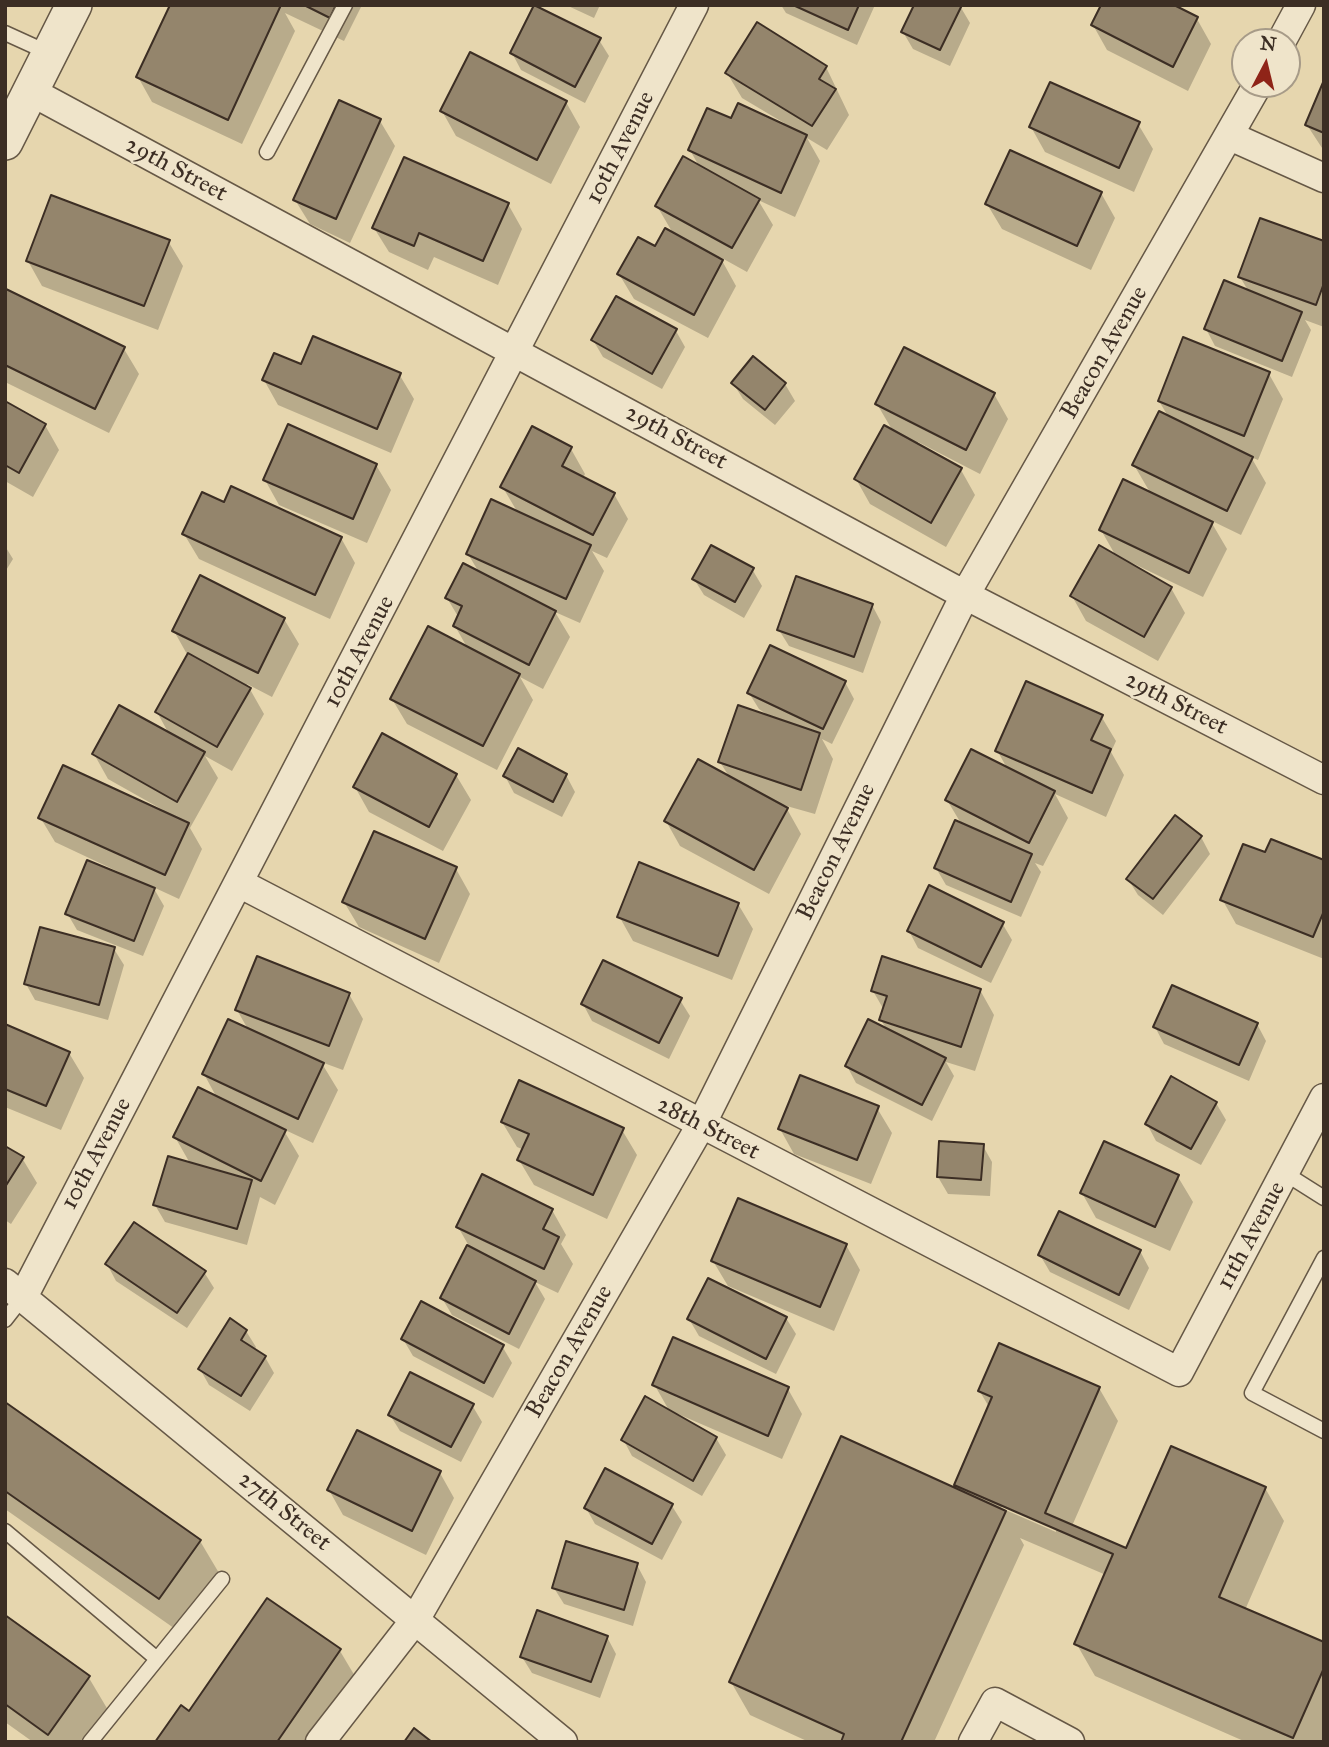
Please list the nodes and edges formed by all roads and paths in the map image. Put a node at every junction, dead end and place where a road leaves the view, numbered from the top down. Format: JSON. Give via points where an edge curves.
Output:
{"nodes":[{"id":1,"x":74,"y":5,"type":"edge"},
{"id":2,"x":345,"y":5,"type":"edge"},
{"id":3,"x":694,"y":5,"type":"edge"},
{"id":4,"x":1301,"y":5,"type":"edge"},
{"id":5,"x":1289,"y":28,"type":"edge"},
{"id":6,"x":5,"y":33,"type":"edge"},
{"id":7,"x":49,"y":53,"type":"junction"},
{"id":8,"x":30,"y":91,"type":"junction"},
{"id":9,"x":1250,"y":98,"type":"edge"},
{"id":10,"x":1230,"y":136,"type":"junction"},
{"id":11,"x":5,"y":142,"type":"edge"},
{"id":12,"x":267,"y":152,"type":"dead end"},
{"id":13,"x":1324,"y":178,"type":"edge"},
{"id":14,"x":516,"y":352,"type":"junction"},
{"id":15,"x":965,"y":595,"type":"junction"},
{"id":16,"x":1324,"y":780,"type":"edge"},
{"id":17,"x":239,"y":883,"type":"junction"},
{"id":18,"x":1324,"y":1097,"type":"edge"},
{"id":19,"x":701,"y":1125,"type":"junction"},
{"id":20,"x":1286,"y":1174,"type":"junction"},
{"id":21,"x":1324,"y":1198,"type":"edge"},
{"id":22,"x":1324,"y":1258,"type":"edge"},
{"id":23,"x":14,"y":1290,"type":"edge"},
{"id":24,"x":5,"y":1320,"type":"edge"},
{"id":25,"x":1179,"y":1372,"type":"joint"},
{"id":26,"x":1324,"y":1431,"type":"edge"},
{"id":27,"x":5,"y":1531,"type":"edge"},
{"id":28,"x":222,"y":1579,"type":"dead end"},
{"id":29,"x":415,"y":1620,"type":"junction"},
{"id":30,"x":157,"y":1659,"type":"junction"},
{"id":31,"x":90,"y":1742,"type":"edge"},
{"id":32,"x":320,"y":1742,"type":"edge"},
{"id":33,"x":563,"y":1742,"type":"edge"},
{"id":34,"x":973,"y":1742,"type":"edge"},
{"id":35,"x":1070,"y":1742,"type":"edge"}],
"edges":[{"from":1,"to":7,"type":"street"},
{"from":2,"to":12,"type":"lane"},
{"from":3,"to":14,"type":"street","name":"10th Avenue"},
{"from":4,"to":5,"type":"street"},
{"from":6,"to":7,"type":"lane"},
{"from":7,"to":8,"type":"street"},
{"from":8,"to":11,"type":"street"},
{"from":8,"to":14,"type":"street","name":"29th Street"},
{"from":9,"to":10,"type":"street","name":"Beacon Avenue"},
{"from":10,"to":13,"type":"street"},
{"from":10,"to":15,"type":"street","name":"Beacon Avenue"},
{"from":14,"to":15,"type":"street","name":"29th Street"},
{"from":14,"to":17,"type":"street","name":"10th Avenue"},
{"from":15,"to":16,"type":"street","name":"29th Street"},
{"from":15,"to":19,"type":"street","name":"Beacon Avenue"},
{"from":17,"to":19,"type":"street","name":"28th Street"},
{"from":17,"to":23,"type":"street","name":"10th Avenue"},
{"from":18,"to":20,"type":"street","name":"11th Avenue"},
{"from":19,"to":25,"type":"street","name":"28th Street"},
{"from":19,"to":29,"type":"street","name":"Beacon Avenue"},
{"from":20,"to":21,"type":"lane"},
{"from":20,"to":25,"type":"street","name":"11th Avenue"},
{"from":22,"to":26,"type":"lane","via":[[1252,1393]]},
{"from":23,"to":24,"type":"lane"},
{"from":23,"to":29,"type":"street","name":"27th Street"},
{"from":27,"to":30,"type":"lane"},
{"from":28,"to":30,"type":"lane"},
{"from":29,"to":32,"type":"street","name":"Beacon Avenue"},
{"from":29,"to":33,"type":"street","name":"27th Street"},
{"from":30,"to":31,"type":"lane"},
{"from":34,"to":35,"type":"street","via":[[995,1702]]}]}
